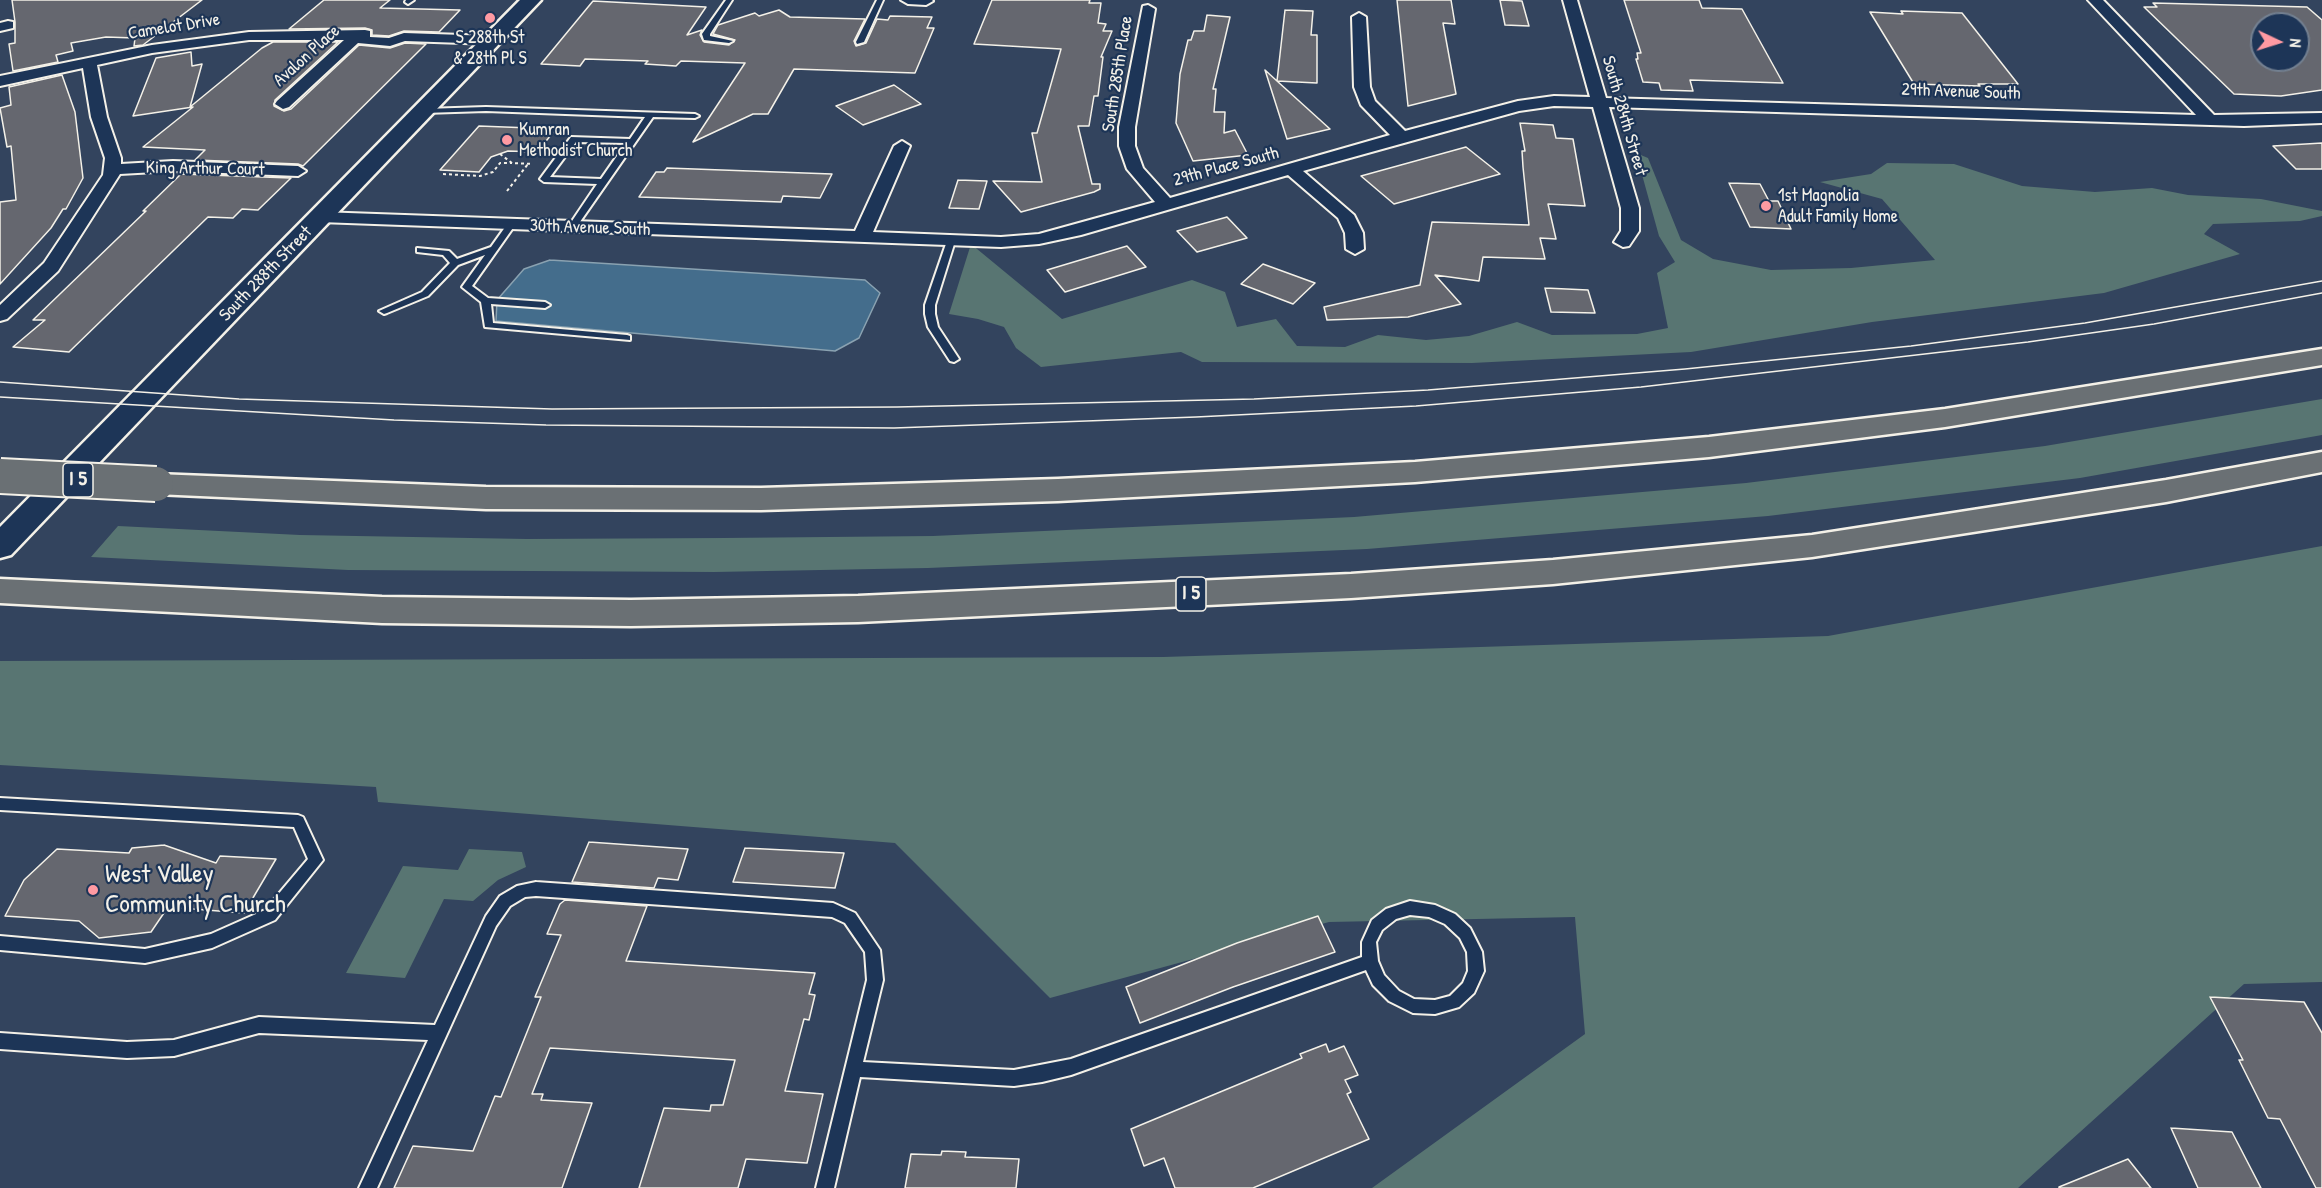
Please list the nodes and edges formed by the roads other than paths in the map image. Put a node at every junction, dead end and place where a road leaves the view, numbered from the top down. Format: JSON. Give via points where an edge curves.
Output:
{"nodes":[{"id":1,"x":531,"y":0,"type":"edge"},
{"id":2,"x":729,"y":0,"type":"edge"},
{"id":3,"x":880,"y":0,"type":"edge"},
{"id":4,"x":908,"y":0,"type":"edge"},
{"id":5,"x":926,"y":0,"type":"edge"},
{"id":6,"x":1570,"y":0,"type":"edge"},
{"id":7,"x":2095,"y":0,"type":"edge"},
{"id":8,"x":1148,"y":9,"type":"dead end"},
{"id":9,"x":1359,"y":17,"type":"dead end"},
{"id":10,"x":357,"y":36,"type":"junction"},
{"id":11,"x":492,"y":40,"type":"junction"},
{"id":12,"x":729,"y":41,"type":"dead end"},
{"id":13,"x":860,"y":42,"type":"dead end"},
{"id":14,"x":89,"y":61,"type":"junction"},
{"id":15,"x":0,"y":81,"type":"edge"},
{"id":16,"x":1598,"y":100,"type":"junction"},
{"id":17,"x":283,"y":104,"type":"dead end"},
{"id":18,"x":424,"y":111,"type":"junction"},
{"id":19,"x":650,"y":114,"type":"junction"},
{"id":20,"x":695,"y":116,"type":"dead end"},
{"id":21,"x":2322,"y":118,"type":"edge"},
{"id":22,"x":2210,"y":120,"type":"junction"},
{"id":23,"x":1402,"y":137,"type":"junction"},
{"id":24,"x":631,"y":141,"type":"junction"},
{"id":25,"x":902,"y":146,"type":"dead end"},
{"id":26,"x":113,"y":169,"type":"junction"},
{"id":27,"x":1291,"y":170,"type":"junction"},
{"id":28,"x":298,"y":171,"type":"dead end"},
{"id":29,"x":603,"y":182,"type":"junction"},
{"id":30,"x":1166,"y":204,"type":"junction"},
{"id":31,"x":320,"y":218,"type":"junction"},
{"id":32,"x":511,"y":225,"type":"junction"},
{"id":33,"x":572,"y":227,"type":"junction"},
{"id":34,"x":861,"y":238,"type":"junction"},
{"id":35,"x":951,"y":241,"type":"junction"},
{"id":36,"x":1623,"y":242,"type":"dead end"},
{"id":37,"x":493,"y":249,"type":"junction"},
{"id":38,"x":1355,"y":249,"type":"dead end"},
{"id":39,"x":420,"y":250,"type":"dead end"},
{"id":40,"x":455,"y":263,"type":"junction"},
{"id":41,"x":486,"y":301,"type":"junction"},
{"id":42,"x":545,"y":305,"type":"dead end"},
{"id":43,"x":384,"y":311,"type":"dead end"},
{"id":44,"x":0,"y":315,"type":"edge"},
{"id":45,"x":627,"y":338,"type":"dead end"},
{"id":46,"x":2322,"y":357,"type":"edge"},
{"id":47,"x":954,"y":359,"type":"dead end"},
{"id":48,"x":2322,"y":462,"type":"edge"},
{"id":49,"x":0,"y":476,"type":"edge"},
{"id":50,"x":0,"y":547,"type":"edge"},
{"id":51,"x":0,"y":591,"type":"edge"},
{"id":52,"x":0,"y":804,"type":"edge"},
{"id":53,"x":0,"y":943,"type":"edge"},
{"id":54,"x":1370,"y":962,"type":"junction"},
{"id":55,"x":439,"y":1033,"type":"junction"},
{"id":56,"x":0,"y":1041,"type":"edge"},
{"id":57,"x":854,"y":1069,"type":"junction"},
{"id":58,"x":368,"y":1188,"type":"edge"},
{"id":59,"x":825,"y":1188,"type":"edge"}],
"edges":[{"from":1,"to":11,"type":"main road","name":"South 288th Street"},
{"from":2,"to":12,"type":"lane","via":[[706,34],[707,38]]},
{"from":3,"to":13,"type":"lane"},
{"from":4,"to":5,"type":"street"},
{"from":6,"to":16,"type":"street","name":"South 284th Street"},
{"from":7,"to":22,"type":"street"},
{"from":8,"to":30,"type":"street","name":"South 285th Place","via":[[1127,146],[1135,168]]},
{"from":9,"to":23,"type":"street","via":[[1362,87],[1367,102]]},
{"from":10,"to":11,"type":"street","name":"Camelot Drive","via":[[366,41],[390,42],[404,37]]},
{"from":10,"to":14,"type":"street","name":"Camelot Drive","via":[[238,37]]},
{"from":10,"to":17,"type":"street","name":"Avalon Place"},
{"from":11,"to":18,"type":"main road","name":"South 288th Street"},
{"from":14,"to":15,"type":"street","name":"Camelot Drive"},
{"from":14,"to":26,"type":"street"},
{"from":16,"to":22,"type":"street","name":"29th Avenue South"},
{"from":16,"to":23,"type":"street","name":"29th Place South","via":[[1518,106]]},
{"from":16,"to":36,"type":"street","name":"South 284th Street","via":[[1630,208],[1630,231]]},
{"from":18,"to":19,"type":"lane"},
{"from":18,"to":31,"type":"main road","name":"South 288th Street"},
{"from":19,"to":20,"type":"lane"},
{"from":19,"to":24,"type":"lane"},
{"from":21,"to":22,"type":"street","name":"29th Avenue South"},
{"from":23,"to":27,"type":"street","name":"29th Place South"},
{"from":24,"to":29,"type":"lane"},
{"from":24,"to":29,"type":"lane","via":[[574,139],[544,179]]},
{"from":25,"to":34,"type":"street"},
{"from":26,"to":28,"type":"street","name":"King Arthur Court","via":[[173,166]]},
{"from":26,"to":44,"type":"street","via":[[55,262]]},
{"from":27,"to":30,"type":"street","name":"29th Place South"},
{"from":27,"to":38,"type":"street","via":[[1345,215],[1354,233]]},
{"from":29,"to":33,"type":"lane"},
{"from":30,"to":35,"type":"street","name":"29th Place South","via":[[1039,239]]},
{"from":31,"to":32,"type":"street","name":"30th Avenue South"},
{"from":31,"to":50,"type":"main road","name":"South 288th Street"},
{"from":32,"to":33,"type":"street","name":"30th Avenue South"},
{"from":32,"to":37,"type":"lane"},
{"from":33,"to":34,"type":"street","name":"30th Avenue South"},
{"from":34,"to":35,"type":"street","name":"29th Place South"},
{"from":35,"to":47,"type":"lane","via":[[930,314],[933,327]]},
{"from":37,"to":40,"type":"lane"},
{"from":37,"to":41,"type":"lane","via":[[466,287]]},
{"from":39,"to":40,"type":"lane","via":[[446,253]]},
{"from":40,"to":43,"type":"lane","via":[[425,294]]},
{"from":41,"to":42,"type":"lane"},
{"from":41,"to":45,"type":"lane","via":[[488,325]]},
{"from":46,"to":49,"type":"highway","number":"I 5","bridge":true,"via":[[1945,418],[1709,447],[1415,472],[1058,490],[761,499],[486,498]]},
{"from":48,"to":51,"type":"highway","number":"I 5","via":[[1812,546],[1553,572],[1339,586],[870,608],[631,614],[382,610]]},
{"from":52,"to":53,"type":"lane","via":[[298,821],[316,860],[270,915],[212,941],[145,956]]},
{"from":54,"to":54,"type":"lane","via":[[1378,980],[1394,996],[1413,1006],[1435,1007],[1454,1002],[1469,988],[1476,971],[1474,952],[1465,933],[1430,910],[1410,908],[1391,914],[1377,925],[1369,942]]},
{"from":54,"to":57,"type":"lane","via":[[1071,1068],[1014,1078]]},
{"from":55,"to":56,"type":"lane","via":[[259,1025],[174,1048],[127,1050]]},
{"from":55,"to":57,"type":"lane","via":[[491,921],[505,901],[522,891],[833,910],[850,918],[872,950],[875,980]]},
{"from":55,"to":58,"type":"lane"},
{"from":57,"to":59,"type":"lane"}]}
